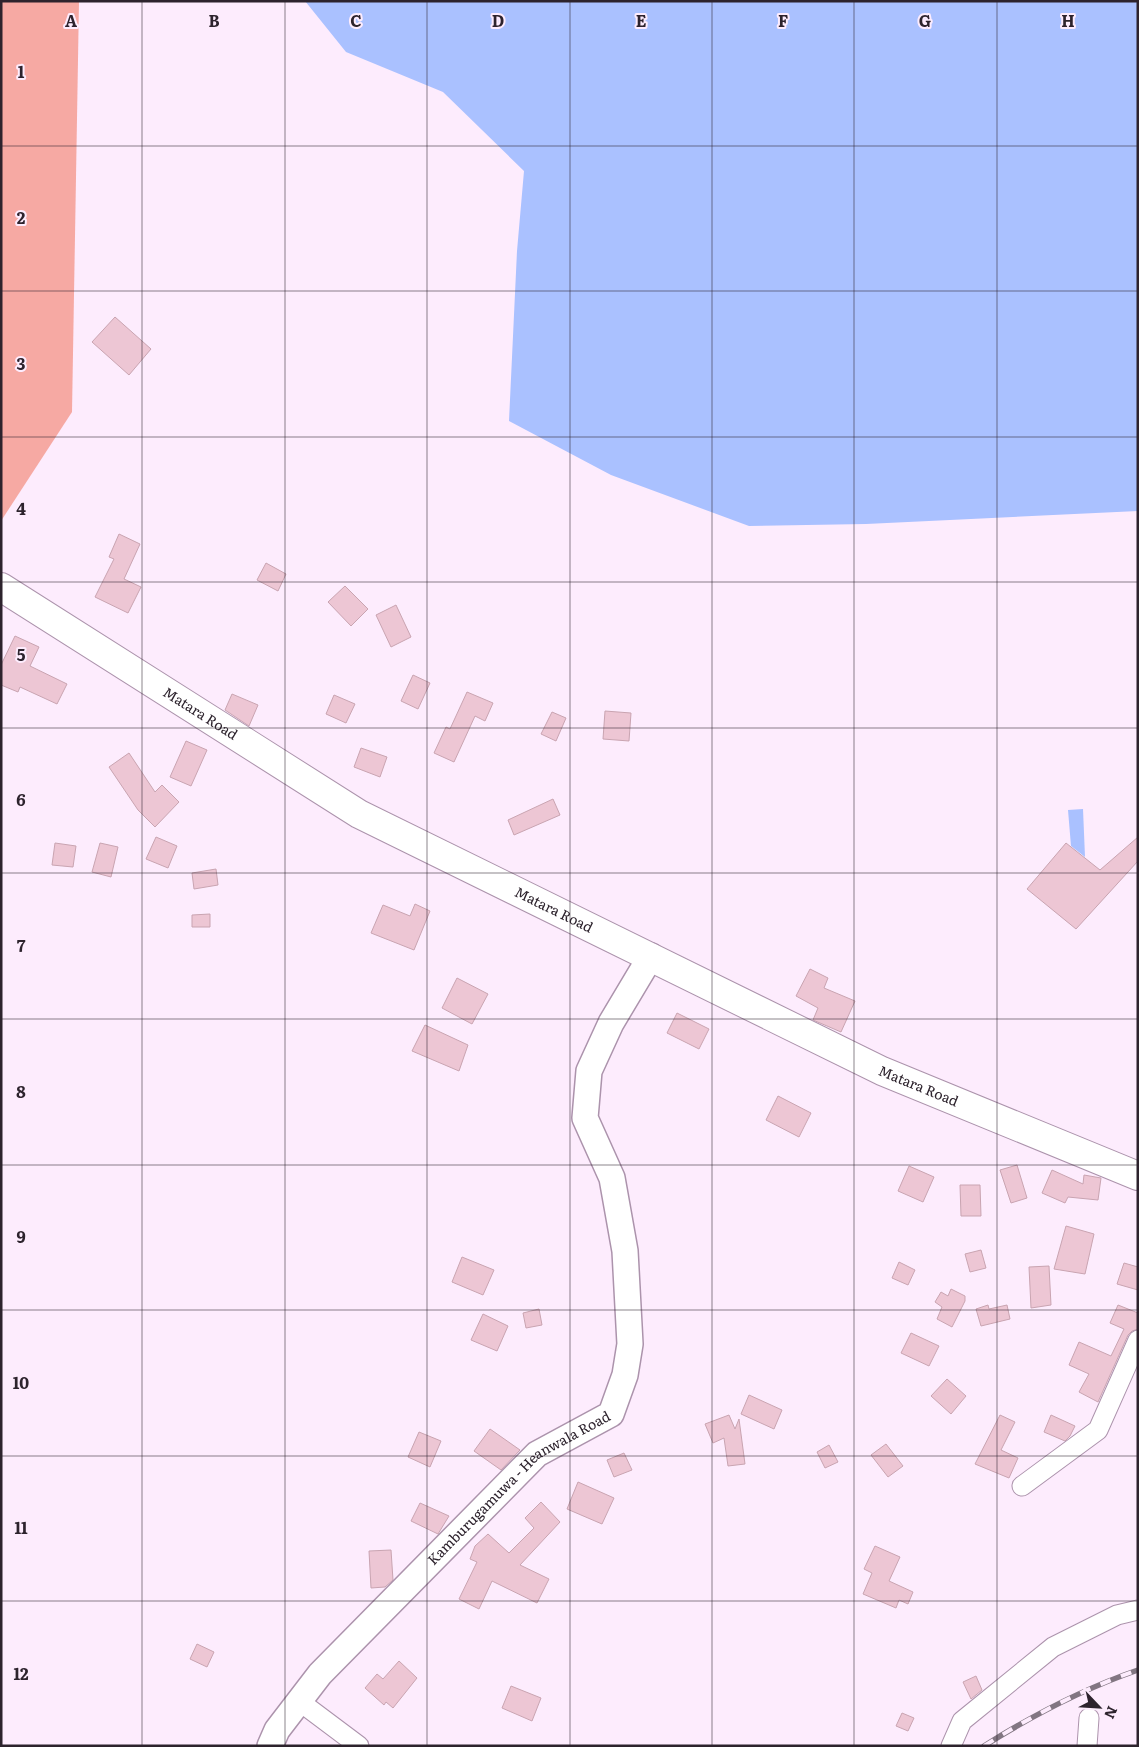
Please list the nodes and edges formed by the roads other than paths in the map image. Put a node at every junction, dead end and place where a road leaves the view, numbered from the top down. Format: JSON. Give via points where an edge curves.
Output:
{"nodes":[{"id":1,"x":1,"y":587,"type":"edge"},
{"id":2,"x":651,"y":956,"type":"junction"},
{"id":3,"x":1138,"y":1176,"type":"edge"},
{"id":4,"x":1138,"y":1340,"type":"edge"},
{"id":5,"x":1022,"y":1486,"type":"dead end"},
{"id":6,"x":1138,"y":1610,"type":"edge"},
{"id":7,"x":299,"y":1701,"type":"junction"},
{"id":8,"x":1089,"y":1718,"type":"dead end"},
{"id":9,"x":270,"y":1746,"type":"edge"},
{"id":10,"x":359,"y":1746,"type":"edge"},
{"id":11,"x":951,"y":1746,"type":"edge"},
{"id":12,"x":1087,"y":1746,"type":"edge"}],
"edges":[{"from":1,"to":2,"type":"highway","name":"Matara Road","via":[[359,814]]},
{"from":2,"to":3,"type":"highway","name":"Matara Road","via":[[882,1071]]},
{"from":2,"to":7,"type":"main road","name":"Kamburugamuwa - Heanwala Road","via":[[611,1023],[589,1071],[585,1118],[612,1178],[625,1251],[630,1344],[625,1375],[610,1414],[538,1454],[320,1674]]},
{"from":4,"to":5,"type":"street","via":[[1098,1430]]},
{"from":6,"to":11,"type":"street","via":[[1117,1615],[1053,1647],[962,1721]]},
{"from":7,"to":9,"type":"main road","name":"Kamburugamuwa - Heanwala Road","via":[[277,1730]]},
{"from":7,"to":10,"type":"street"},
{"from":8,"to":12,"type":"street"}]}
